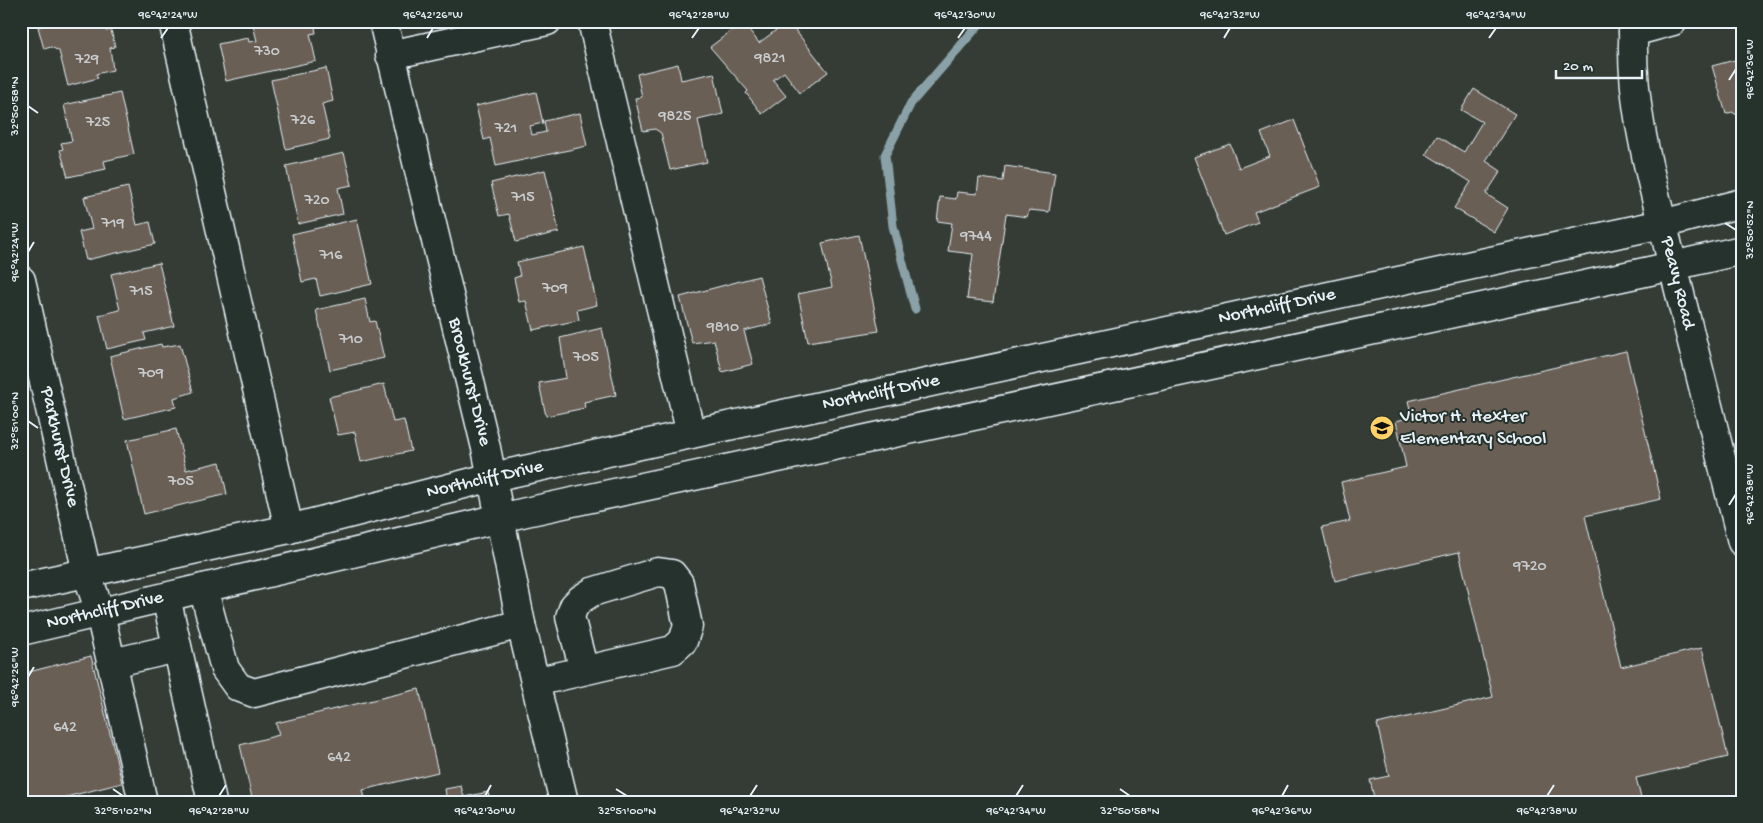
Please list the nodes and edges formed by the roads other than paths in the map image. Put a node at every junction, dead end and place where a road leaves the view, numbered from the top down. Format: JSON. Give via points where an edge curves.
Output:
{"nodes":[{"id":1,"x":173,"y":21,"type":"edge"},
{"id":2,"x":382,"y":21,"type":"edge"},
{"id":3,"x":547,"y":21,"type":"edge"},
{"id":4,"x":592,"y":21,"type":"edge"},
{"id":5,"x":1673,"y":21,"type":"edge"},
{"id":6,"x":1633,"y":27,"type":"edge"},
{"id":7,"x":390,"y":55,"type":"junction"},
{"id":8,"x":1742,"y":203,"type":"edge"},
{"id":9,"x":1662,"y":224,"type":"junction"},
{"id":10,"x":1742,"y":250,"type":"edge"},
{"id":11,"x":1673,"y":266,"type":"junction"},
{"id":12,"x":21,"y":280,"type":"edge"},
{"id":13,"x":691,"y":434,"type":"junction"},
{"id":14,"x":492,"y":477,"type":"junction"},
{"id":15,"x":499,"y":518,"type":"junction"},
{"id":16,"x":289,"y":529,"type":"junction"},
{"id":17,"x":1742,"y":542,"type":"edge"},
{"id":18,"x":87,"y":573,"type":"junction"},
{"id":19,"x":21,"y":587,"type":"edge"},
{"id":20,"x":203,"y":588,"type":"junction"},
{"id":21,"x":166,"y":597,"type":"junction"},
{"id":22,"x":100,"y":613,"type":"junction"},
{"id":23,"x":521,"y":624,"type":"junction"},
{"id":24,"x":21,"y":631,"type":"edge"},
{"id":25,"x":177,"y":648,"type":"junction"},
{"id":26,"x":112,"y":663,"type":"junction"},
{"id":27,"x":584,"y":670,"type":"junction"},
{"id":28,"x":535,"y":682,"type":"junction"},
{"id":29,"x":143,"y":802,"type":"edge"},
{"id":30,"x":212,"y":802,"type":"edge"},
{"id":31,"x":564,"y":802,"type":"edge"}],
"edges":[{"from":1,"to":16,"type":"street"},
{"from":2,"to":7,"type":"street","name":"Brookhurst Drive"},
{"from":3,"to":7,"type":"street"},
{"from":4,"to":13,"type":"street"},
{"from":5,"to":6,"type":"street"},
{"from":6,"to":9,"type":"street","name":"Peavy Road","via":[[1634,81]]},
{"from":7,"to":14,"type":"street","name":"Brookhurst Drive"},
{"from":8,"to":9,"type":"street","name":"Northcliff Drive"},
{"from":9,"to":11,"type":"street","name":"Peavy Road"},
{"from":9,"to":13,"type":"street","name":"Northcliff Drive"},
{"from":10,"to":11,"type":"street","name":"Northcliff Drive"},
{"from":11,"to":15,"type":"street","name":"Northcliff Drive"},
{"from":11,"to":17,"type":"street","name":"Peavy Road"},
{"from":12,"to":18,"type":"street","name":"Parkhurst Drive"},
{"from":13,"to":14,"type":"street","name":"Northcliff Drive"},
{"from":14,"to":15,"type":"street","name":"Brookhurst Drive"},
{"from":14,"to":16,"type":"street","name":"Northcliff Drive"},
{"from":15,"to":20,"type":"street","name":"Northcliff Drive"},
{"from":15,"to":23,"type":"street","name":"Brookhurst Drive"},
{"from":16,"to":18,"type":"street","name":"Northcliff Drive"},
{"from":18,"to":19,"type":"street","name":"Northcliff Drive"},
{"from":18,"to":22,"type":"street","name":"Parkhurst Drive"},
{"from":20,"to":21,"type":"street","name":"Northcliff Drive"},
{"from":20,"to":23,"type":"street","via":[[225,668],[238,687],[254,693]]},
{"from":21,"to":22,"type":"street","name":"Northcliff Drive"},
{"from":21,"to":25,"type":"street"},
{"from":22,"to":24,"type":"street","name":"Northcliff Drive"},
{"from":22,"to":26,"type":"street","name":"Parkhurst Drive"},
{"from":23,"to":28,"type":"street","name":"Brookhurst Drive"},
{"from":25,"to":26,"type":"street"},
{"from":25,"to":30,"type":"street"},
{"from":26,"to":29,"type":"street","name":"Parkhurst Drive"},
{"from":27,"to":27,"type":"street","via":[[673,650],[683,640],[688,626],[679,583],[672,574],[658,572],[592,592],[574,606],[570,617]]},
{"from":27,"to":28,"type":"street"},
{"from":28,"to":31,"type":"street","name":"Brookhurst Drive"}]}
